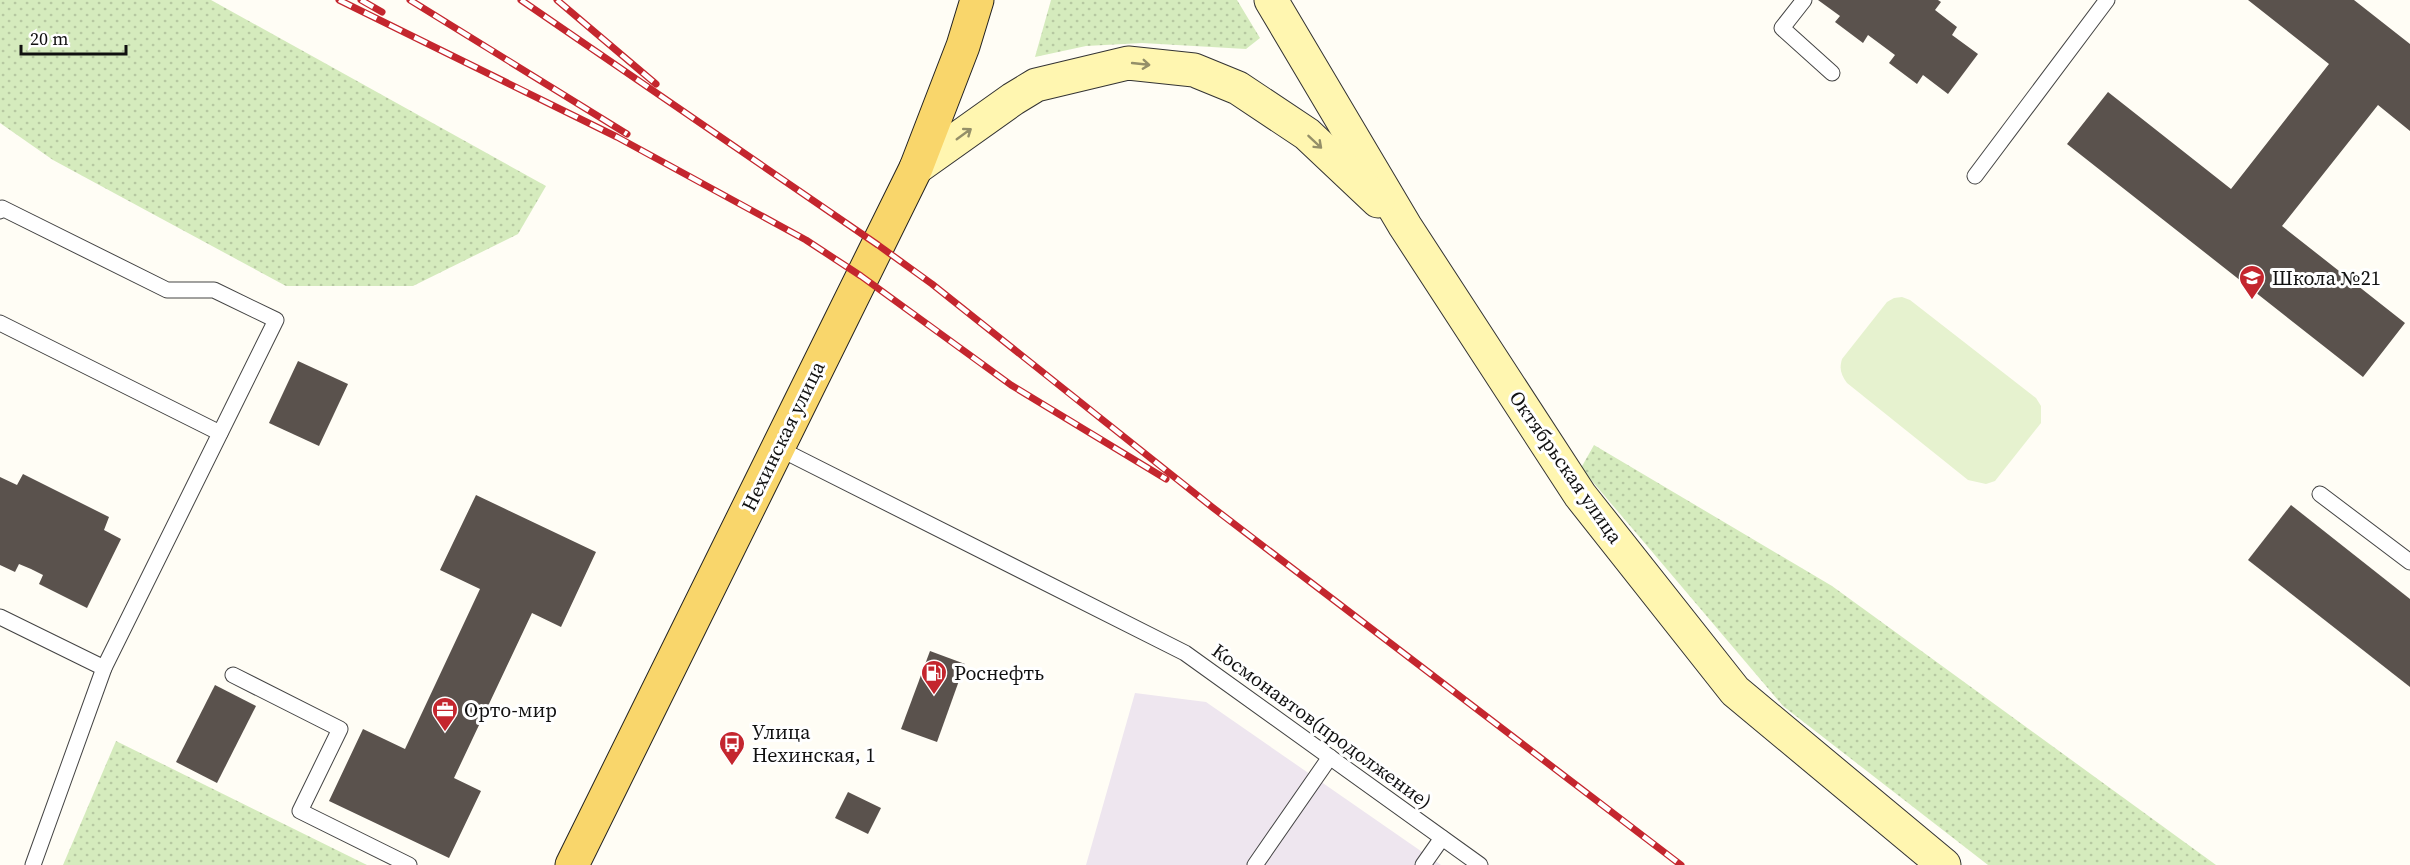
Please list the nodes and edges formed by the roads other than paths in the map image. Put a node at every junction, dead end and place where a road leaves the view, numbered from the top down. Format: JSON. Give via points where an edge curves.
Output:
{"nodes":[{"id":1,"x":977,"y":0,"type":"edge"},
{"id":2,"x":1271,"y":0,"type":"edge"},
{"id":3,"x":1804,"y":0,"type":"edge"},
{"id":4,"x":2107,"y":0,"type":"edge"},
{"id":5,"x":1832,"y":73,"type":"dead end"},
{"id":6,"x":916,"y":168,"type":"junction"},
{"id":7,"x":1975,"y":176,"type":"dead end"},
{"id":8,"x":0,"y":212,"type":"edge"},
{"id":9,"x":1405,"y":226,"type":"junction"},
{"id":10,"x":0,"y":323,"type":"edge"},
{"id":11,"x":220,"y":433,"type":"junction"},
{"id":12,"x":777,"y":448,"type":"junction"},
{"id":13,"x":2320,"y":494,"type":"dead end"},
{"id":14,"x":2410,"y":562,"type":"edge"},
{"id":15,"x":0,"y":617,"type":"edge"},
{"id":16,"x":104,"y":668,"type":"junction"},
{"id":17,"x":233,"y":675,"type":"dead end"},
{"id":18,"x":1330,"y":757,"type":"junction"},
{"id":19,"x":1442,"y":838,"type":"junction"},
{"id":20,"x":33,"y":865,"type":"edge"},
{"id":21,"x":410,"y":865,"type":"edge"},
{"id":22,"x":572,"y":865,"type":"edge"},
{"id":23,"x":1255,"y":865,"type":"edge"},
{"id":24,"x":1423,"y":865,"type":"edge"},
{"id":25,"x":1480,"y":865,"type":"edge"},
{"id":26,"x":1944,"y":865,"type":"edge"}],
"edges":[{"from":1,"to":6,"type":"main road","name":"Нехинская улица"},
{"from":2,"to":9,"type":"main road","name":"Октябрьская улица"},
{"from":3,"to":5,"type":"lane","via":[[1782,28]]},
{"from":4,"to":7,"type":"lane"},
{"from":6,"to":9,"type":"main road","one_way":true,"via":[[1036,85],[1128,63],[1194,70],[1238,88],[1307,135]]},
{"from":6,"to":12,"type":"main road","name":"Нехинская улица"},
{"from":8,"to":11,"type":"lane","via":[[2,208],[167,290],[214,290],[276,320]]},
{"from":9,"to":26,"type":"main road","name":"Октябрьская улица","via":[[1580,495],[1735,691]]},
{"from":10,"to":11,"type":"lane"},
{"from":11,"to":16,"type":"lane"},
{"from":12,"to":18,"type":"lane","name":"Космонавтов(продолжение)","via":[[1185,653]]},
{"from":12,"to":22,"type":"main road","name":"Нехинская улица"},
{"from":13,"to":14,"type":"lane"},
{"from":15,"to":16,"type":"lane"},
{"from":16,"to":20,"type":"lane"},
{"from":17,"to":21,"type":"lane","via":[[340,729],[300,812]]},
{"from":18,"to":19,"type":"lane","name":"Космонавтов(продолжение)"},
{"from":18,"to":23,"type":"lane"},
{"from":19,"to":24,"type":"lane"},
{"from":19,"to":25,"type":"lane","name":"Космонавтов(продолжение)"}]}
